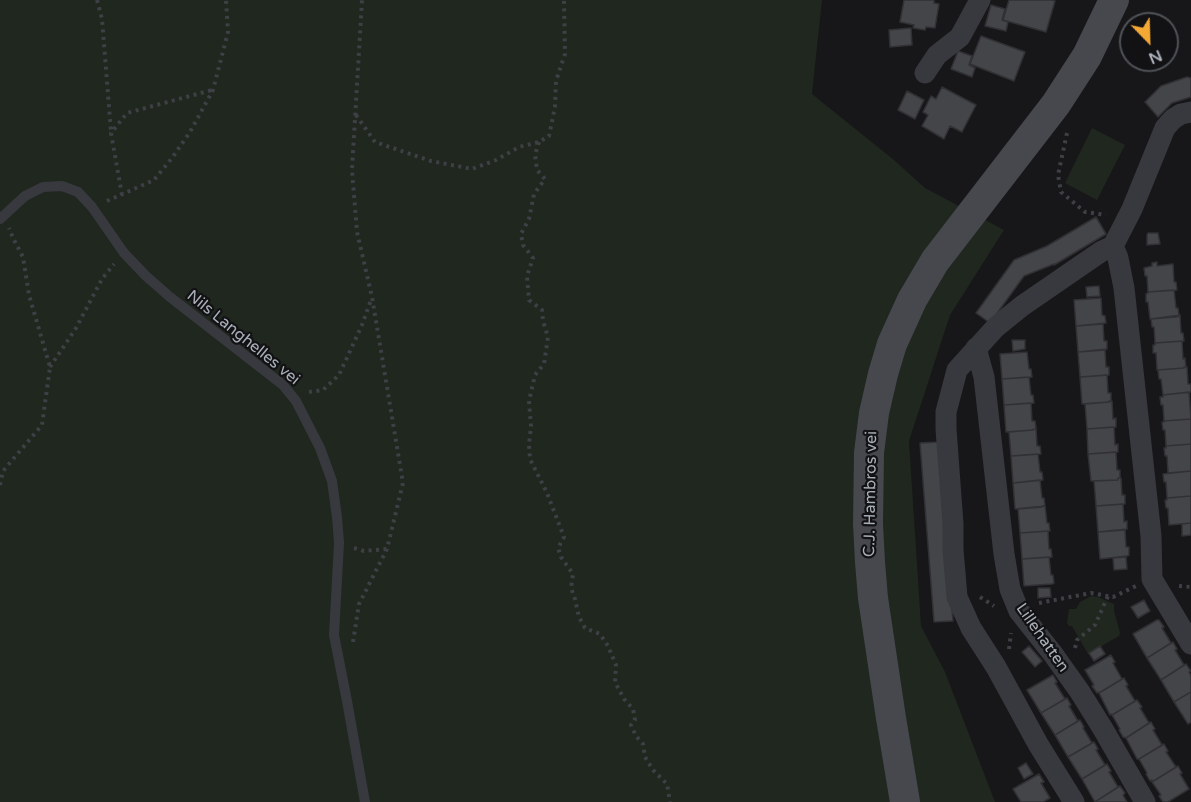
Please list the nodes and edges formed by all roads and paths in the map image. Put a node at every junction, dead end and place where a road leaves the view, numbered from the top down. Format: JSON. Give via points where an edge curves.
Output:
{"nodes":[{"id":1,"x":97,"y":0,"type":"edge"},
{"id":2,"x":226,"y":0,"type":"edge"},
{"id":3,"x":362,"y":0,"type":"edge"},
{"id":4,"x":564,"y":0,"type":"edge"},
{"id":5,"x":980,"y":0,"type":"edge"},
{"id":6,"x":1114,"y":0,"type":"edge"},
{"id":7,"x":925,"y":73,"type":"dead end"},
{"id":8,"x":213,"y":90,"type":"junction"},
{"id":9,"x":1191,"y":112,"type":"edge"},
{"id":10,"x":355,"y":114,"type":"junction"},
{"id":11,"x":1069,"y":124,"type":"dead end"},
{"id":12,"x":111,"y":133,"type":"junction"},
{"id":13,"x":539,"y":142,"type":"junction"},
{"id":14,"x":122,"y":195,"type":"junction"},
{"id":15,"x":92,"y":207,"type":"junction"},
{"id":16,"x":1092,"y":213,"type":"dead end"},
{"id":17,"x":2,"y":217,"type":"edge"},
{"id":18,"x":1113,"y":246,"type":"junction"},
{"id":19,"x":124,"y":253,"type":"junction"},
{"id":20,"x":372,"y":297,"type":"junction"},
{"id":21,"x":976,"y":348,"type":"junction"},
{"id":22,"x":50,"y":367,"type":"junction"},
{"id":23,"x":296,"y":401,"type":"junction"},
{"id":24,"x":0,"y":485,"type":"edge"},
{"id":25,"x":339,"y":543,"type":"junction"},
{"id":26,"x":387,"y":549,"type":"junction"},
{"id":27,"x":1155,"y":586,"type":"junction"},
{"id":28,"x":1181,"y":586,"type":"dead end"},
{"id":29,"x":1191,"y":587,"type":"edge"},
{"id":30,"x":1108,"y":596,"type":"junction"},
{"id":31,"x":957,"y":597,"type":"junction"},
{"id":32,"x":1019,"y":610,"type":"junction"},
{"id":33,"x":1191,"y":644,"type":"edge"},
{"id":34,"x":1076,"y":645,"type":"dead end"},
{"id":35,"x":342,"y":675,"type":"junction"},
{"id":36,"x":365,"y":802,"type":"edge"},
{"id":37,"x":670,"y":802,"type":"edge"},
{"id":38,"x":906,"y":802,"type":"edge"},
{"id":39,"x":1074,"y":802,"type":"edge"},
{"id":40,"x":1145,"y":802,"type":"edge"}],
"edges":[{"from":1,"to":12,"type":"path"},
{"from":2,"to":8,"type":"path","via":[[228,32]]},
{"from":3,"to":10,"type":"path"},
{"from":4,"to":13,"type":"path","via":[[565,54],[556,81],[549,136]]},
{"from":5,"to":7,"type":"street","via":[[960,37],[937,55]]},
{"from":6,"to":38,"type":"main road","name":"C.J. Hambros vei","via":[[1087,56],[1056,104],[935,261],[912,300],[883,374],[869,453],[870,562]]},
{"from":8,"to":12,"type":"path","via":[[127,113]]},
{"from":8,"to":14,"type":"path","via":[[184,141],[154,180]]},
{"from":9,"to":18,"type":"street","via":[[1181,114],[1165,128]]},
{"from":10,"to":13,"type":"path","via":[[375,142],[431,161],[472,169]]},
{"from":10,"to":20,"type":"path","via":[[352,171],[357,232]]},
{"from":11,"to":16,"type":"path","via":[[1058,176],[1061,192],[1085,212]]},
{"from":12,"to":14,"type":"path"},
{"from":13,"to":37,"type":"path","via":[[535,155],[537,170],[544,179],[534,194],[521,234],[523,245],[533,258],[527,276],[529,300],[542,310],[548,337],[544,364],[535,375],[529,401],[530,459],[564,537],[558,548],[573,574],[571,588],[579,616],[585,628],[600,634],[608,646],[616,665],[615,682],[633,709],[635,720],[631,725],[643,744],[645,757],[667,784]]},
{"from":14,"to":15,"type":"path"},
{"from":15,"to":17,"type":"lane","name":"Nils Langhelles vei","via":[[78,192],[62,186],[43,187],[25,196]]},
{"from":15,"to":19,"type":"lane","name":"Nils Langhelles vei"},
{"from":17,"to":22,"type":"path","via":[[23,257],[29,295]]},
{"from":18,"to":21,"type":"street","via":[[1022,306]]},
{"from":18,"to":27,"type":"street","via":[[1124,288]]},
{"from":19,"to":22,"type":"path","via":[[102,279]]},
{"from":19,"to":23,"type":"lane","name":"Nils Langhelles vei","via":[[170,297],[283,385]]},
{"from":20,"to":23,"type":"path","via":[[339,375],[323,390],[306,392]]},
{"from":20,"to":26,"type":"path","via":[[403,483]]},
{"from":21,"to":31,"type":"street","via":[[957,370],[946,412]]},
{"from":21,"to":32,"type":"street","name":"Lillehatten","via":[[984,377],[1004,554],[1010,589]]},
{"from":22,"to":24,"type":"path","via":[[42,425],[3,471]]},
{"from":23,"to":25,"type":"lane","name":"Nils Langhelles vei","via":[[332,481]]},
{"from":25,"to":26,"type":"path","via":[[364,551]]},
{"from":25,"to":35,"type":"lane","name":"Nils Langhelles vei","via":[[334,635]]},
{"from":26,"to":35,"type":"path","via":[[359,604],[350,662]]},
{"from":27,"to":30,"type":"path","via":[[1137,585]]},
{"from":27,"to":33,"type":"street"},
{"from":28,"to":29,"type":"path"},
{"from":30,"to":32,"type":"path","via":[[1091,592]]},
{"from":30,"to":34,"type":"path","via":[[1095,625]]},
{"from":31,"to":32,"type":"path","via":[[972,592],[1004,612],[1012,614]]},
{"from":31,"to":39,"type":"street","via":[[971,628]]},
{"from":32,"to":40,"type":"street","name":"Lillehatten","via":[[1080,692]]},
{"from":35,"to":36,"type":"lane","name":"Nils Langhelles vei"}]}
